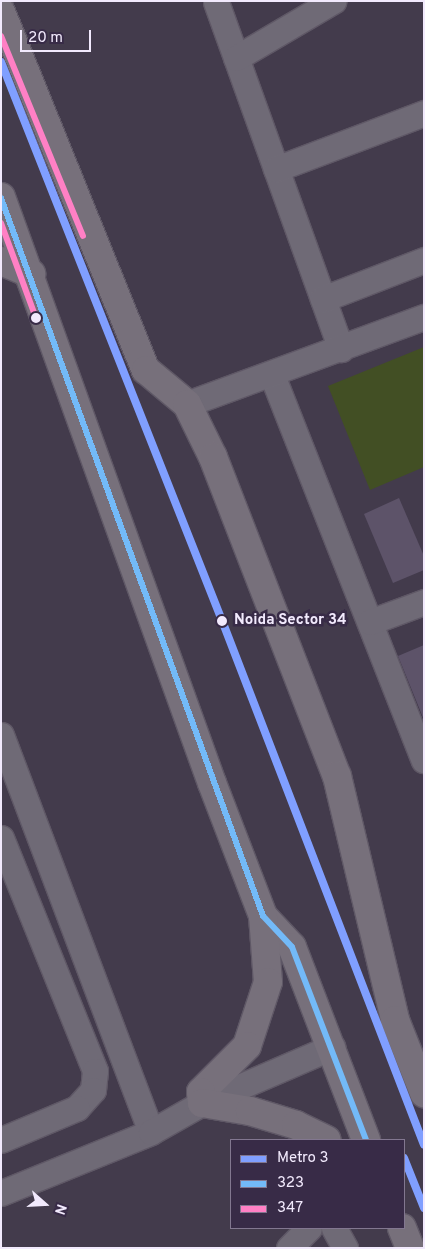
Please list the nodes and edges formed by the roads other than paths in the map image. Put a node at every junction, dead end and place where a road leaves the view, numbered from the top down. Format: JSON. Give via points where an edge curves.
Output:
{"nodes":[{"id":1,"x":333,"y":1,"type":"edge"},
{"id":2,"x":216,"y":2,"type":"edge"},
{"id":3,"x":1,"y":12,"type":"edge"},
{"id":4,"x":236,"y":58,"type":"junction"},
{"id":5,"x":424,"y":113,"type":"edge"},
{"id":6,"x":276,"y":169,"type":"junction"},
{"id":7,"x":1,"y":197,"type":"edge"},
{"id":8,"x":424,"y":260,"type":"edge"},
{"id":9,"x":1,"y":261,"type":"edge"},
{"id":10,"x":32,"y":274,"type":"junction"},
{"id":11,"x":323,"y":299,"type":"junction"},
{"id":12,"x":424,"y":317,"type":"edge"},
{"id":13,"x":341,"y":349,"type":"junction"},
{"id":14,"x":272,"y":375,"type":"junction"},
{"id":15,"x":187,"y":404,"type":"junction"},
{"id":16,"x":424,"y":602,"type":"edge"},
{"id":17,"x":370,"y":622,"type":"junction"},
{"id":18,"x":1,"y":735,"type":"edge"},
{"id":19,"x":424,"y":760,"type":"edge"},
{"id":20,"x":1,"y":838,"type":"edge"},
{"id":21,"x":263,"y":916,"type":"junction"},
{"id":22,"x":332,"y":1047,"type":"junction"},
{"id":23,"x":424,"y":1093,"type":"edge"},
{"id":24,"x":202,"y":1104,"type":"junction"},
{"id":25,"x":150,"y":1132,"type":"junction"},
{"id":26,"x":325,"y":1139,"type":"edge"},
{"id":27,"x":366,"y":1139,"type":"edge"},
{"id":28,"x":1,"y":1140,"type":"edge"},
{"id":29,"x":1,"y":1193,"type":"edge"},
{"id":30,"x":308,"y":1229,"type":"edge"},
{"id":31,"x":334,"y":1229,"type":"edge"},
{"id":32,"x":402,"y":1229,"type":"edge"},
{"id":33,"x":289,"y":1248,"type":"edge"},
{"id":34,"x":344,"y":1248,"type":"edge"},
{"id":35,"x":410,"y":1248,"type":"edge"}],
"edges":[{"from":1,"to":4,"type":"street"},
{"from":2,"to":4,"type":"street"},
{"from":3,"to":15,"type":"main road","via":[[146,370]]},
{"from":4,"to":6,"type":"street"},
{"from":5,"to":6,"type":"street"},
{"from":6,"to":11,"type":"street"},
{"from":7,"to":10,"type":"main road"},
{"from":8,"to":11,"type":"street"},
{"from":9,"to":10,"type":"main road"},
{"from":10,"to":21,"type":"main road","via":[[111,508]]},
{"from":11,"to":13,"type":"street"},
{"from":12,"to":13,"type":"street"},
{"from":13,"to":14,"type":"street"},
{"from":14,"to":15,"type":"street"},
{"from":14,"to":17,"type":"street"},
{"from":15,"to":23,"type":"main road","via":[[213,457],[337,776],[395,1020]]},
{"from":16,"to":17,"type":"street"},
{"from":17,"to":19,"type":"street"},
{"from":18,"to":25,"type":"street"},
{"from":20,"to":28,"type":"street","via":[[95,1070],[93,1090],[77,1108]]},
{"from":21,"to":22,"type":"main road","via":[[292,947]]},
{"from":21,"to":24,"type":"main road","via":[[268,982],[265,992],[247,1046],[201,1092]]},
{"from":22,"to":24,"type":"street"},
{"from":22,"to":27,"type":"main road"},
{"from":24,"to":25,"type":"street"},
{"from":24,"to":26,"type":"main road","via":[[250,1111],[296,1125]]},
{"from":25,"to":29,"type":"street"},
{"from":30,"to":33,"type":"street"},
{"from":31,"to":34,"type":"street"},
{"from":32,"to":35,"type":"main road"}]}
